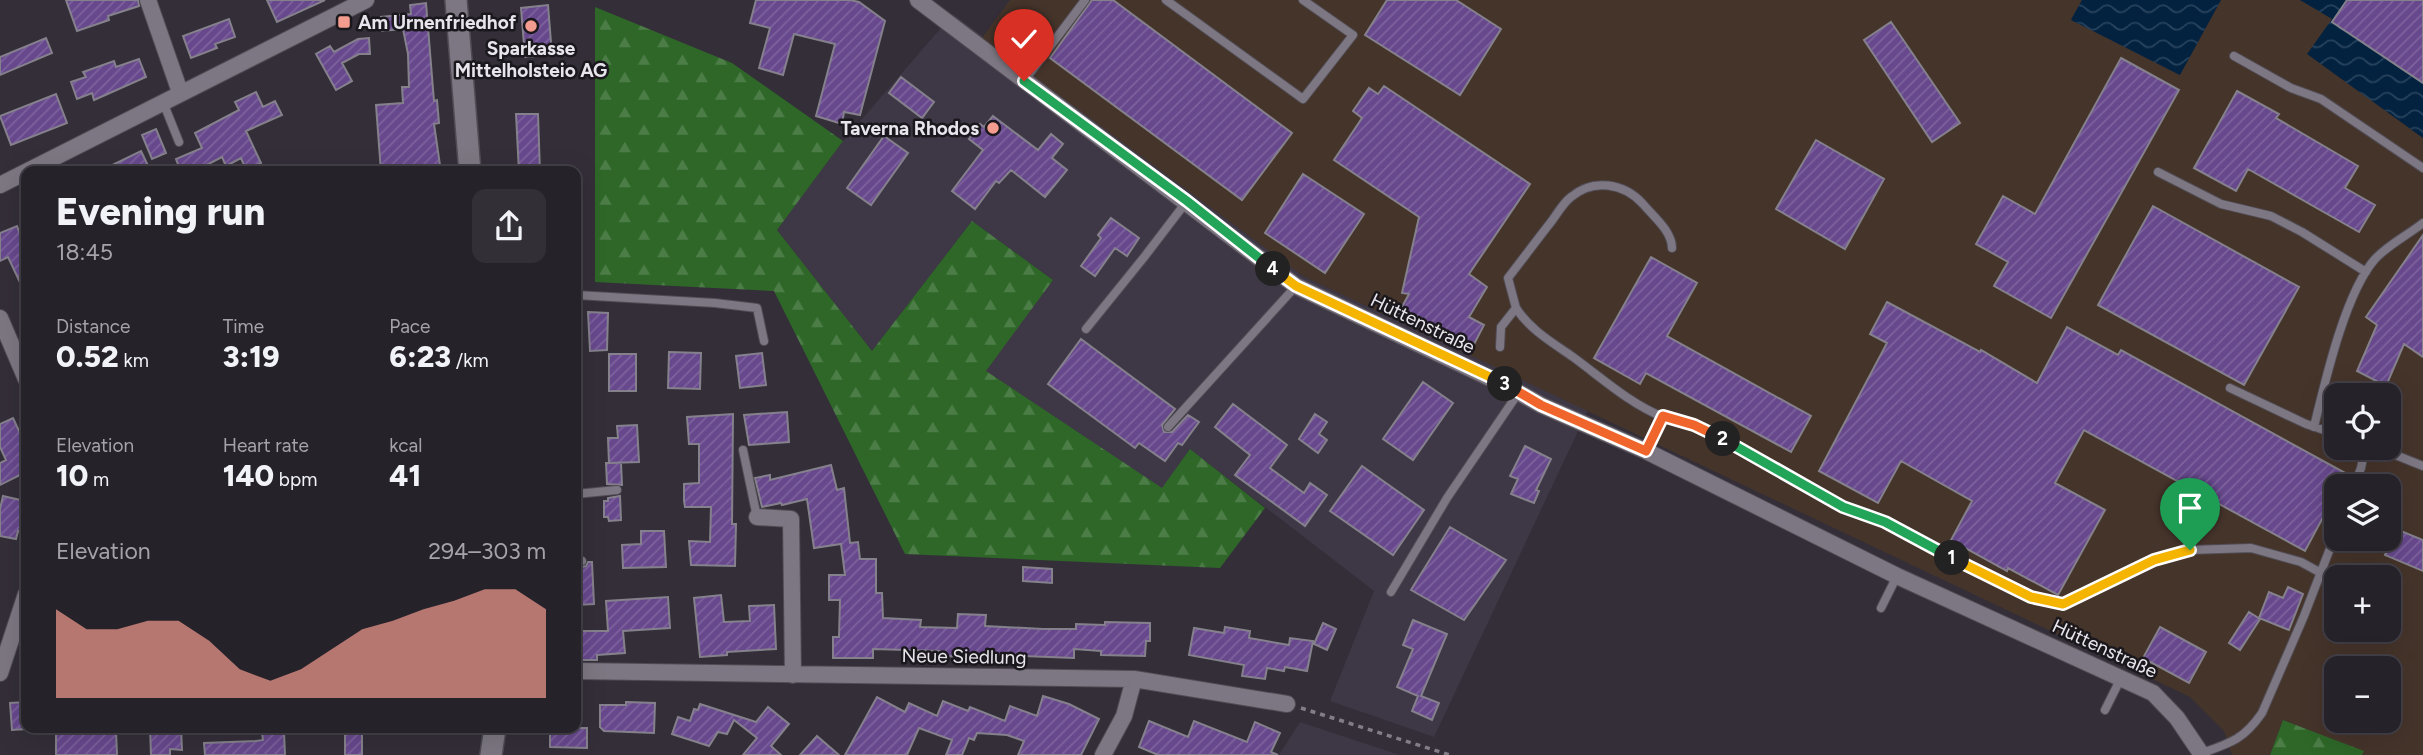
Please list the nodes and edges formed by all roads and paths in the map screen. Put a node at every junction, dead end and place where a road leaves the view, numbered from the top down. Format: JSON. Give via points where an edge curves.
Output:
{"nodes":[{"id":1,"x":148,"y":0,"type":"edge"},
{"id":2,"x":366,"y":0,"type":"edge"},
{"id":3,"x":456,"y":0,"type":"edge"},
{"id":4,"x":918,"y":0,"type":"edge"},
{"id":5,"x":1085,"y":0,"type":"edge"},
{"id":6,"x":1166,"y":0,"type":"edge"},
{"id":7,"x":1303,"y":0,"type":"edge"},
{"id":8,"x":2234,"y":56,"type":"dead end"},
{"id":9,"x":1024,"y":81,"type":"junction"},
{"id":10,"x":180,"y":93,"type":"junction"},
{"id":11,"x":163,"y":102,"type":"junction"},
{"id":12,"x":179,"y":142,"type":"dead end"},
{"id":13,"x":37,"y":166,"type":"edge"},
{"id":14,"x":470,"y":166,"type":"edge"},
{"id":15,"x":2423,"y":168,"type":"edge"},
{"id":16,"x":2158,"y":172,"type":"dead end"},
{"id":17,"x":21,"y":174,"type":"edge"},
{"id":18,"x":0,"y":185,"type":"edge"},
{"id":19,"x":1187,"y":201,"type":"junction"},
{"id":20,"x":2423,"y":223,"type":"edge"},
{"id":21,"x":1672,"y":248,"type":"dead end"},
{"id":22,"x":2366,"y":272,"type":"junction"},
{"id":23,"x":1296,"y":286,"type":"junction"},
{"id":24,"x":581,"y":295,"type":"edge"},
{"id":25,"x":1516,"y":308,"type":"junction"},
{"id":26,"x":0,"y":318,"type":"edge"},
{"id":27,"x":1086,"y":329,"type":"dead end"},
{"id":28,"x":764,"y":341,"type":"dead end"},
{"id":29,"x":1500,"y":347,"type":"dead end"},
{"id":30,"x":21,"y":367,"type":"edge"},
{"id":31,"x":2230,"y":388,"type":"dead end"},
{"id":32,"x":1519,"y":392,"type":"junction"},
{"id":33,"x":1663,"y":416,"type":"junction"},
{"id":34,"x":2314,"y":427,"type":"junction"},
{"id":35,"x":1168,"y":428,"type":"dead end"},
{"id":36,"x":2324,"y":430,"type":"edge"},
{"id":37,"x":743,"y":450,"type":"dead end"},
{"id":38,"x":1646,"y":451,"type":"junction"},
{"id":39,"x":2401,"y":457,"type":"edge"},
{"id":40,"x":2423,"y":466,"type":"edge"},
{"id":41,"x":617,"y":490,"type":"dead end"},
{"id":42,"x":581,"y":494,"type":"edge"},
{"id":43,"x":757,"y":517,"type":"joint"},
{"id":44,"x":2329,"y":551,"type":"edge"},
{"id":45,"x":2321,"y":573,"type":"junction"},
{"id":46,"x":1897,"y":576,"type":"junction"},
{"id":47,"x":1391,"y":592,"type":"dead end"},
{"id":48,"x":1881,"y":608,"type":"dead end"},
{"id":49,"x":21,"y":611,"type":"edge"},
{"id":50,"x":12,"y":642,"type":"edge"},
{"id":51,"x":581,"y":671,"type":"edge"},
{"id":52,"x":0,"y":673,"type":"edge"},
{"id":53,"x":793,"y":676,"type":"junction"},
{"id":54,"x":2121,"y":678,"type":"junction"},
{"id":55,"x":1134,"y":679,"type":"junction"},
{"id":56,"x":1287,"y":704,"type":"joint"},
{"id":57,"x":2105,"y":710,"type":"dead end"},
{"id":58,"x":494,"y":733,"type":"edge"},
{"id":59,"x":2202,"y":754,"type":"edge"},
{"id":60,"x":491,"y":755,"type":"edge"},
{"id":61,"x":1103,"y":755,"type":"edge"},
{"id":62,"x":1450,"y":755,"type":"edge"}],
"edges":[{"from":1,"to":10,"type":"street"},
{"from":2,"to":10,"type":"street"},
{"from":3,"to":14,"type":"main road"},
{"from":4,"to":9,"type":"street","name":"Hüttenstraße"},
{"from":5,"to":9,"type":"lane"},
{"from":6,"to":7,"type":"lane","via":[[1303,99],[1353,35]]},
{"from":8,"to":15,"type":"lane","via":[[2321,99]]},
{"from":9,"to":19,"type":"street","name":"Hüttenstraße"},
{"from":10,"to":11,"type":"street"},
{"from":11,"to":12,"type":"lane"},
{"from":11,"to":13,"type":"street"},
{"from":16,"to":22,"type":"lane","via":[[2221,205],[2271,216]]},
{"from":17,"to":18,"type":"street"},
{"from":19,"to":23,"type":"street","name":"Hüttenstraße"},
{"from":19,"to":27,"type":"lane"},
{"from":20,"to":22,"type":"lane","via":[[2388,247]]},
{"from":21,"to":25,"type":"lane","via":[[1667,232],[1636,197],[1619,187],[1600,184],[1584,188],[1569,198],[1508,278]]},
{"from":22,"to":34,"type":"lane","via":[[2332,358]]},
{"from":23,"to":32,"type":"street","name":"Hüttenstraße"},
{"from":23,"to":35,"type":"lane"},
{"from":24,"to":28,"type":"lane","via":[[757,308]]},
{"from":25,"to":29,"type":"lane","via":[[1501,327]]},
{"from":25,"to":33,"type":"lane","via":[[1542,336],[1629,399]]},
{"from":26,"to":30,"type":"street"},
{"from":31,"to":34,"type":"lane"},
{"from":32,"to":38,"type":"street","name":"Hüttenstraße"},
{"from":32,"to":47,"type":"lane","via":[[1447,498]]},
{"from":33,"to":38,"type":"lane"},
{"from":33,"to":45,"type":"lane","via":[[1713,434],[1843,507],[1885,522],[2031,597],[2063,604],[2154,560],[2190,550],[2250,548],[2292,559]]},
{"from":34,"to":36,"type":"lane"},
{"from":37,"to":43,"type":"lane"},
{"from":38,"to":46,"type":"street","name":"Hüttenstraße"},
{"from":39,"to":40,"type":"lane"},
{"from":41,"to":42,"type":"lane"},
{"from":43,"to":53,"type":"street","via":[[791,519]]},
{"from":44,"to":45,"type":"lane"},
{"from":45,"to":59,"type":"lane","via":[[2257,720],[2238,740]]},
{"from":46,"to":48,"type":"lane"},
{"from":46,"to":54,"type":"street","name":"Hüttenstraße"},
{"from":49,"to":50,"type":"street"},
{"from":50,"to":52,"type":"street"},
{"from":51,"to":53,"type":"street","name":"Neue Siedlung"},
{"from":53,"to":55,"type":"street","name":"Neue Siedlung"},
{"from":54,"to":57,"type":"lane"},
{"from":54,"to":59,"type":"street","name":"Hüttenstraße","via":[[2153,693]]},
{"from":55,"to":56,"type":"street","name":"Neue Siedlung"},
{"from":55,"to":61,"type":"street","via":[[1124,716]]},
{"from":56,"to":62,"type":"path"},
{"from":58,"to":60,"type":"main road"}]}
